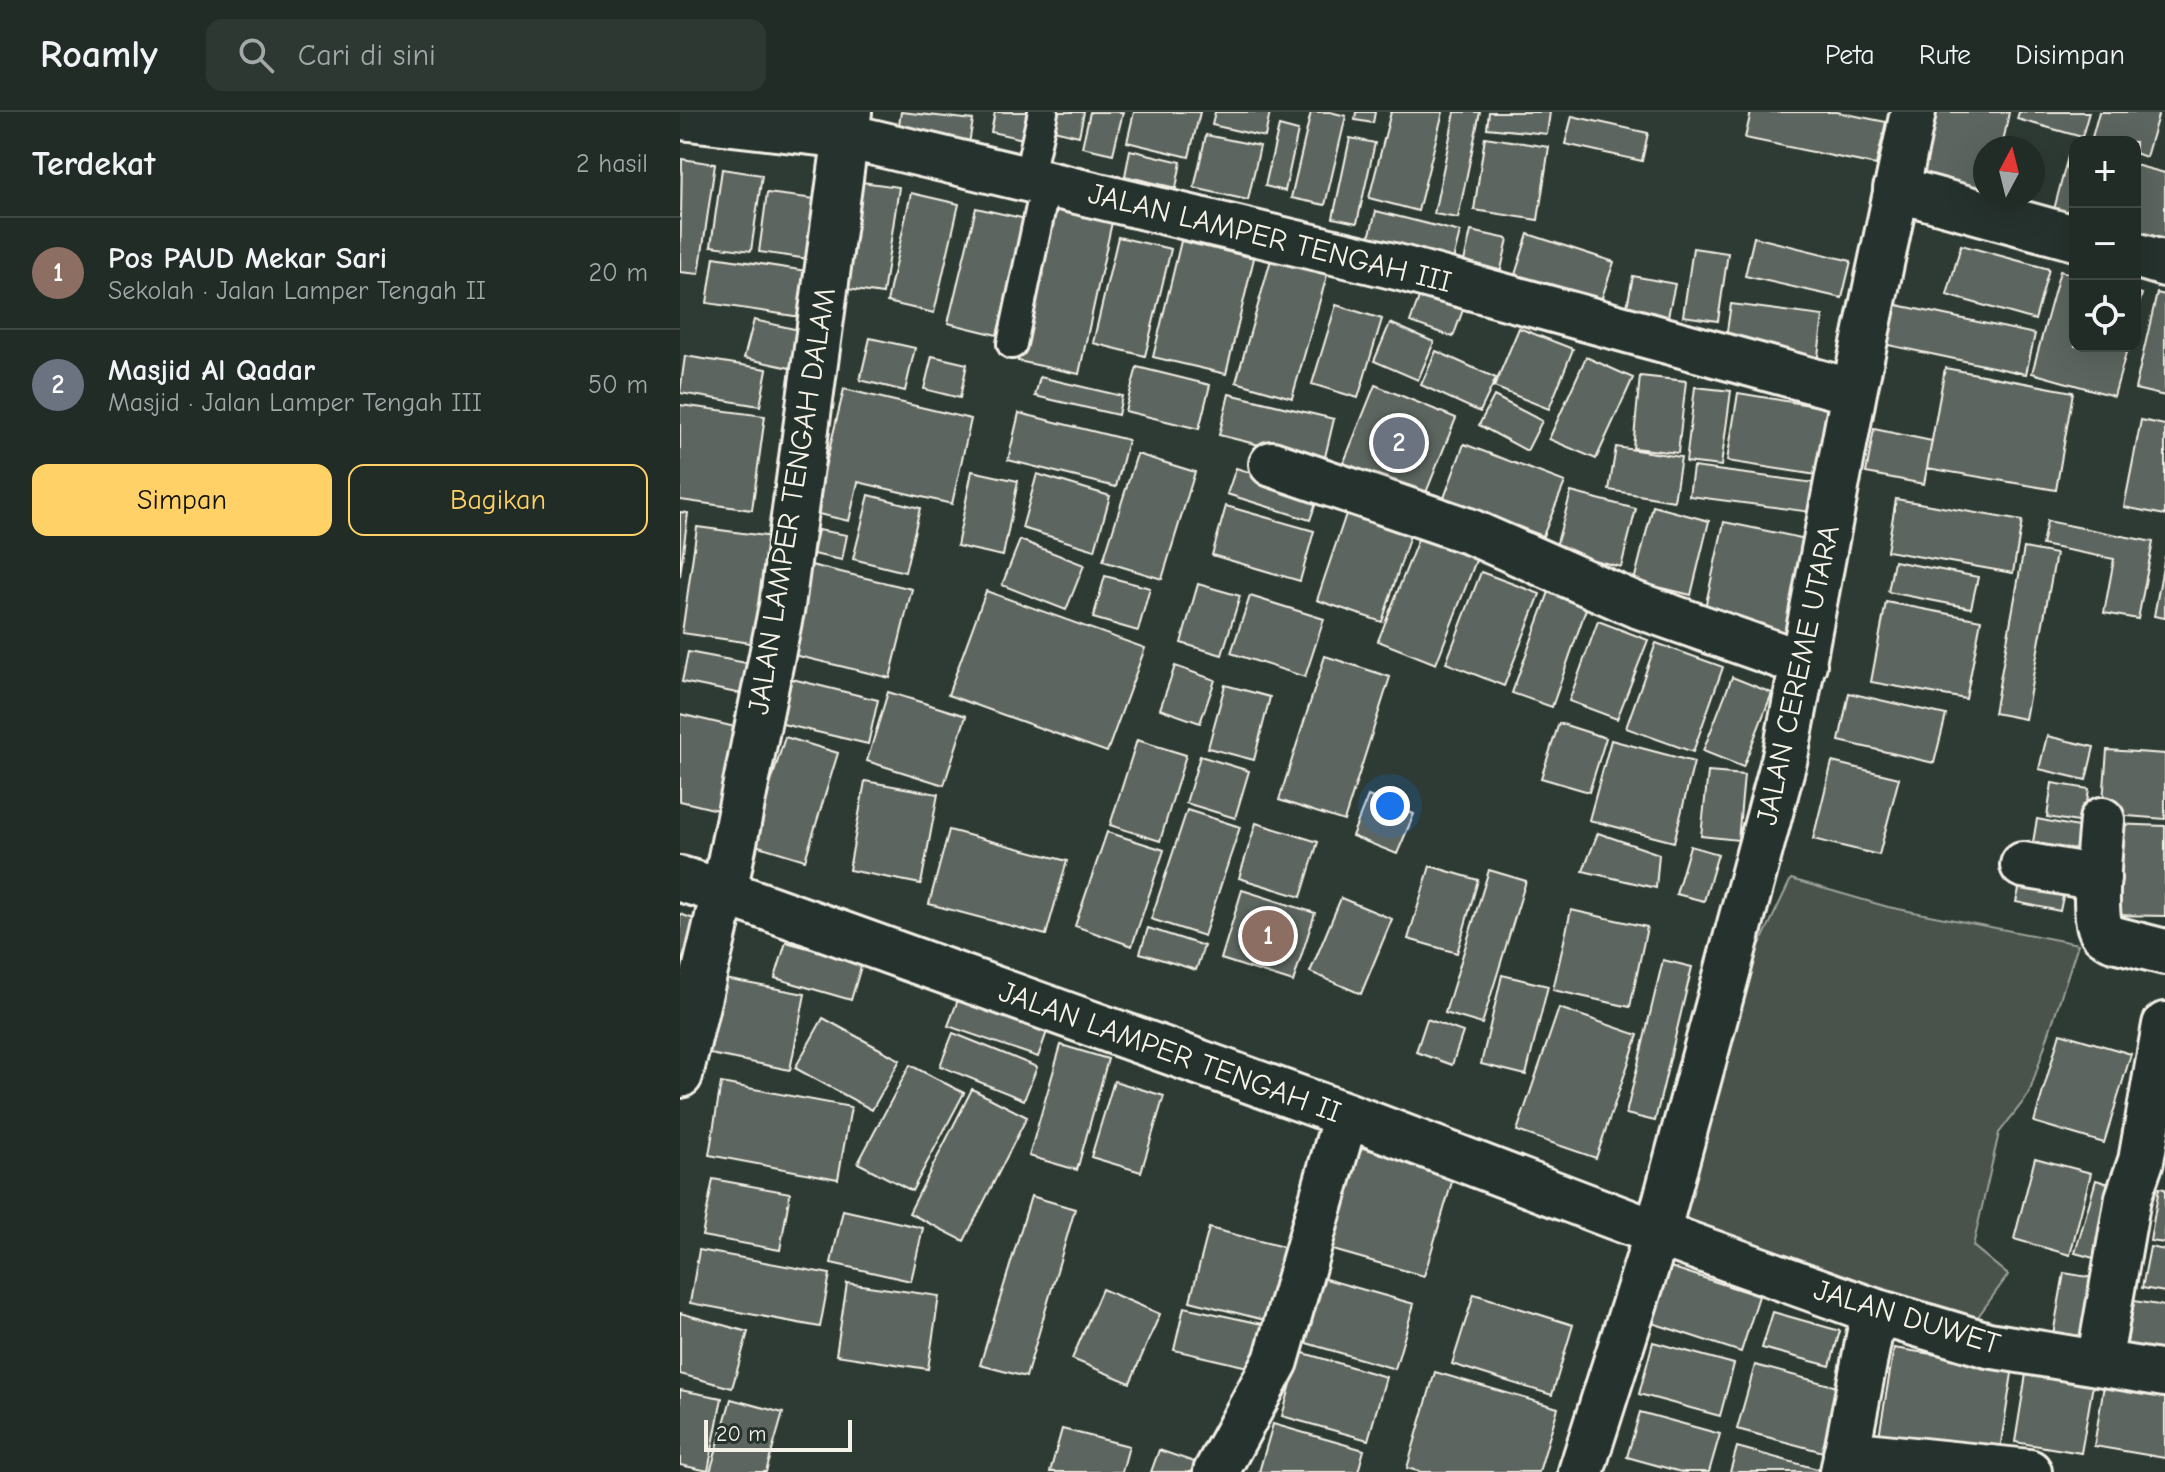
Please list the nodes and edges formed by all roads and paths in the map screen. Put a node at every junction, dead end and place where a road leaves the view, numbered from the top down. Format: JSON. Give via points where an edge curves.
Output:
{"nodes":[{"id":1,"x":1043,"y":112,"type":"edge"},
{"id":2,"x":1913,"y":112,"type":"edge"},
{"id":3,"x":680,"y":117,"type":"edge"},
{"id":4,"x":848,"y":124,"type":"edge"},
{"id":5,"x":1037,"y":181,"type":"junction"},
{"id":6,"x":1896,"y":189,"type":"junction"},
{"id":7,"x":2069,"y":236,"type":"edge"},
{"id":8,"x":2141,"y":257,"type":"edge"},
{"id":9,"x":2165,"y":264,"type":"edge"},
{"id":10,"x":1012,"y":344,"type":"dead end"},
{"id":11,"x":1854,"y":392,"type":"junction"},
{"id":12,"x":1272,"y":464,"type":"dead end"},
{"id":13,"x":1804,"y":664,"type":"junction"},
{"id":14,"x":2102,"y":820,"type":"dead end"},
{"id":15,"x":2023,"y":865,"type":"dead end"},
{"id":16,"x":2098,"y":878,"type":"junction"},
{"id":17,"x":680,"y":879,"type":"edge"},
{"id":18,"x":724,"y":892,"type":"junction"},
{"id":19,"x":2165,"y":952,"type":"edge"},
{"id":20,"x":2165,"y":1025,"type":"edge"},
{"id":21,"x":680,"y":1075,"type":"edge"},
{"id":22,"x":1346,"y":1115,"type":"junction"},
{"id":23,"x":1657,"y":1233,"type":"junction"},
{"id":24,"x":1874,"y":1311,"type":"junction"},
{"id":25,"x":2099,"y":1363,"type":"junction"},
{"id":26,"x":2165,"y":1374,"type":"edge"},
{"id":27,"x":1844,"y":1462,"type":"edge"},
{"id":28,"x":1216,"y":1472,"type":"edge"},
{"id":29,"x":1581,"y":1472,"type":"edge"},
{"id":30,"x":2029,"y":1472,"type":"edge"}],
"edges":[{"from":1,"to":5,"type":"lane"},
{"from":2,"to":6,"type":"street","name":"JALAN CEREME UTARA"},
{"from":3,"to":4,"type":"street","name":"JALAN LAMPER TENGAH III"},
{"from":4,"to":5,"type":"street","name":"JALAN LAMPER TENGAH III"},
{"from":4,"to":18,"type":"street","name":"JALAN LAMPER TENGAH DALAM","via":[[782,606]]},
{"from":5,"to":10,"type":"lane"},
{"from":5,"to":11,"type":"street","name":"JALAN LAMPER TENGAH III","via":[[1397,267]]},
{"from":6,"to":7,"type":"street"},
{"from":6,"to":11,"type":"street","name":"JALAN CEREME UTARA"},
{"from":8,"to":9,"type":"street"},
{"from":11,"to":13,"type":"street","name":"JALAN CEREME UTARA"},
{"from":12,"to":13,"type":"street","via":[[1471,532],[1634,604]]},
{"from":13,"to":23,"type":"street","name":"JALAN CEREME UTARA","via":[[1785,757]]},
{"from":14,"to":16,"type":"street"},
{"from":15,"to":16,"type":"street"},
{"from":16,"to":19,"type":"street","via":[[2098,916],[2106,936]]},
{"from":17,"to":18,"type":"street","name":"JALAN LAMPER TENGAH II"},
{"from":18,"to":21,"type":"street","name":"JALAN LAMPER TENGAH DALAM"},
{"from":18,"to":22,"type":"street","name":"JALAN LAMPER TENGAH II"},
{"from":20,"to":25,"type":"street"},
{"from":22,"to":23,"type":"street","name":"JALAN LAMPER TENGAH II"},
{"from":22,"to":28,"type":"street","via":[[1276,1361]]},
{"from":23,"to":24,"type":"street","name":"JALAN DUWET"},
{"from":23,"to":29,"type":"street","name":"JALAN CEREME UTARA"},
{"from":24,"to":25,"type":"street","name":"JALAN DUWET","via":[[1988,1345]]},
{"from":24,"to":27,"type":"street"},
{"from":25,"to":26,"type":"street","name":"JALAN DUWET"},
{"from":27,"to":30,"type":"street"}]}
